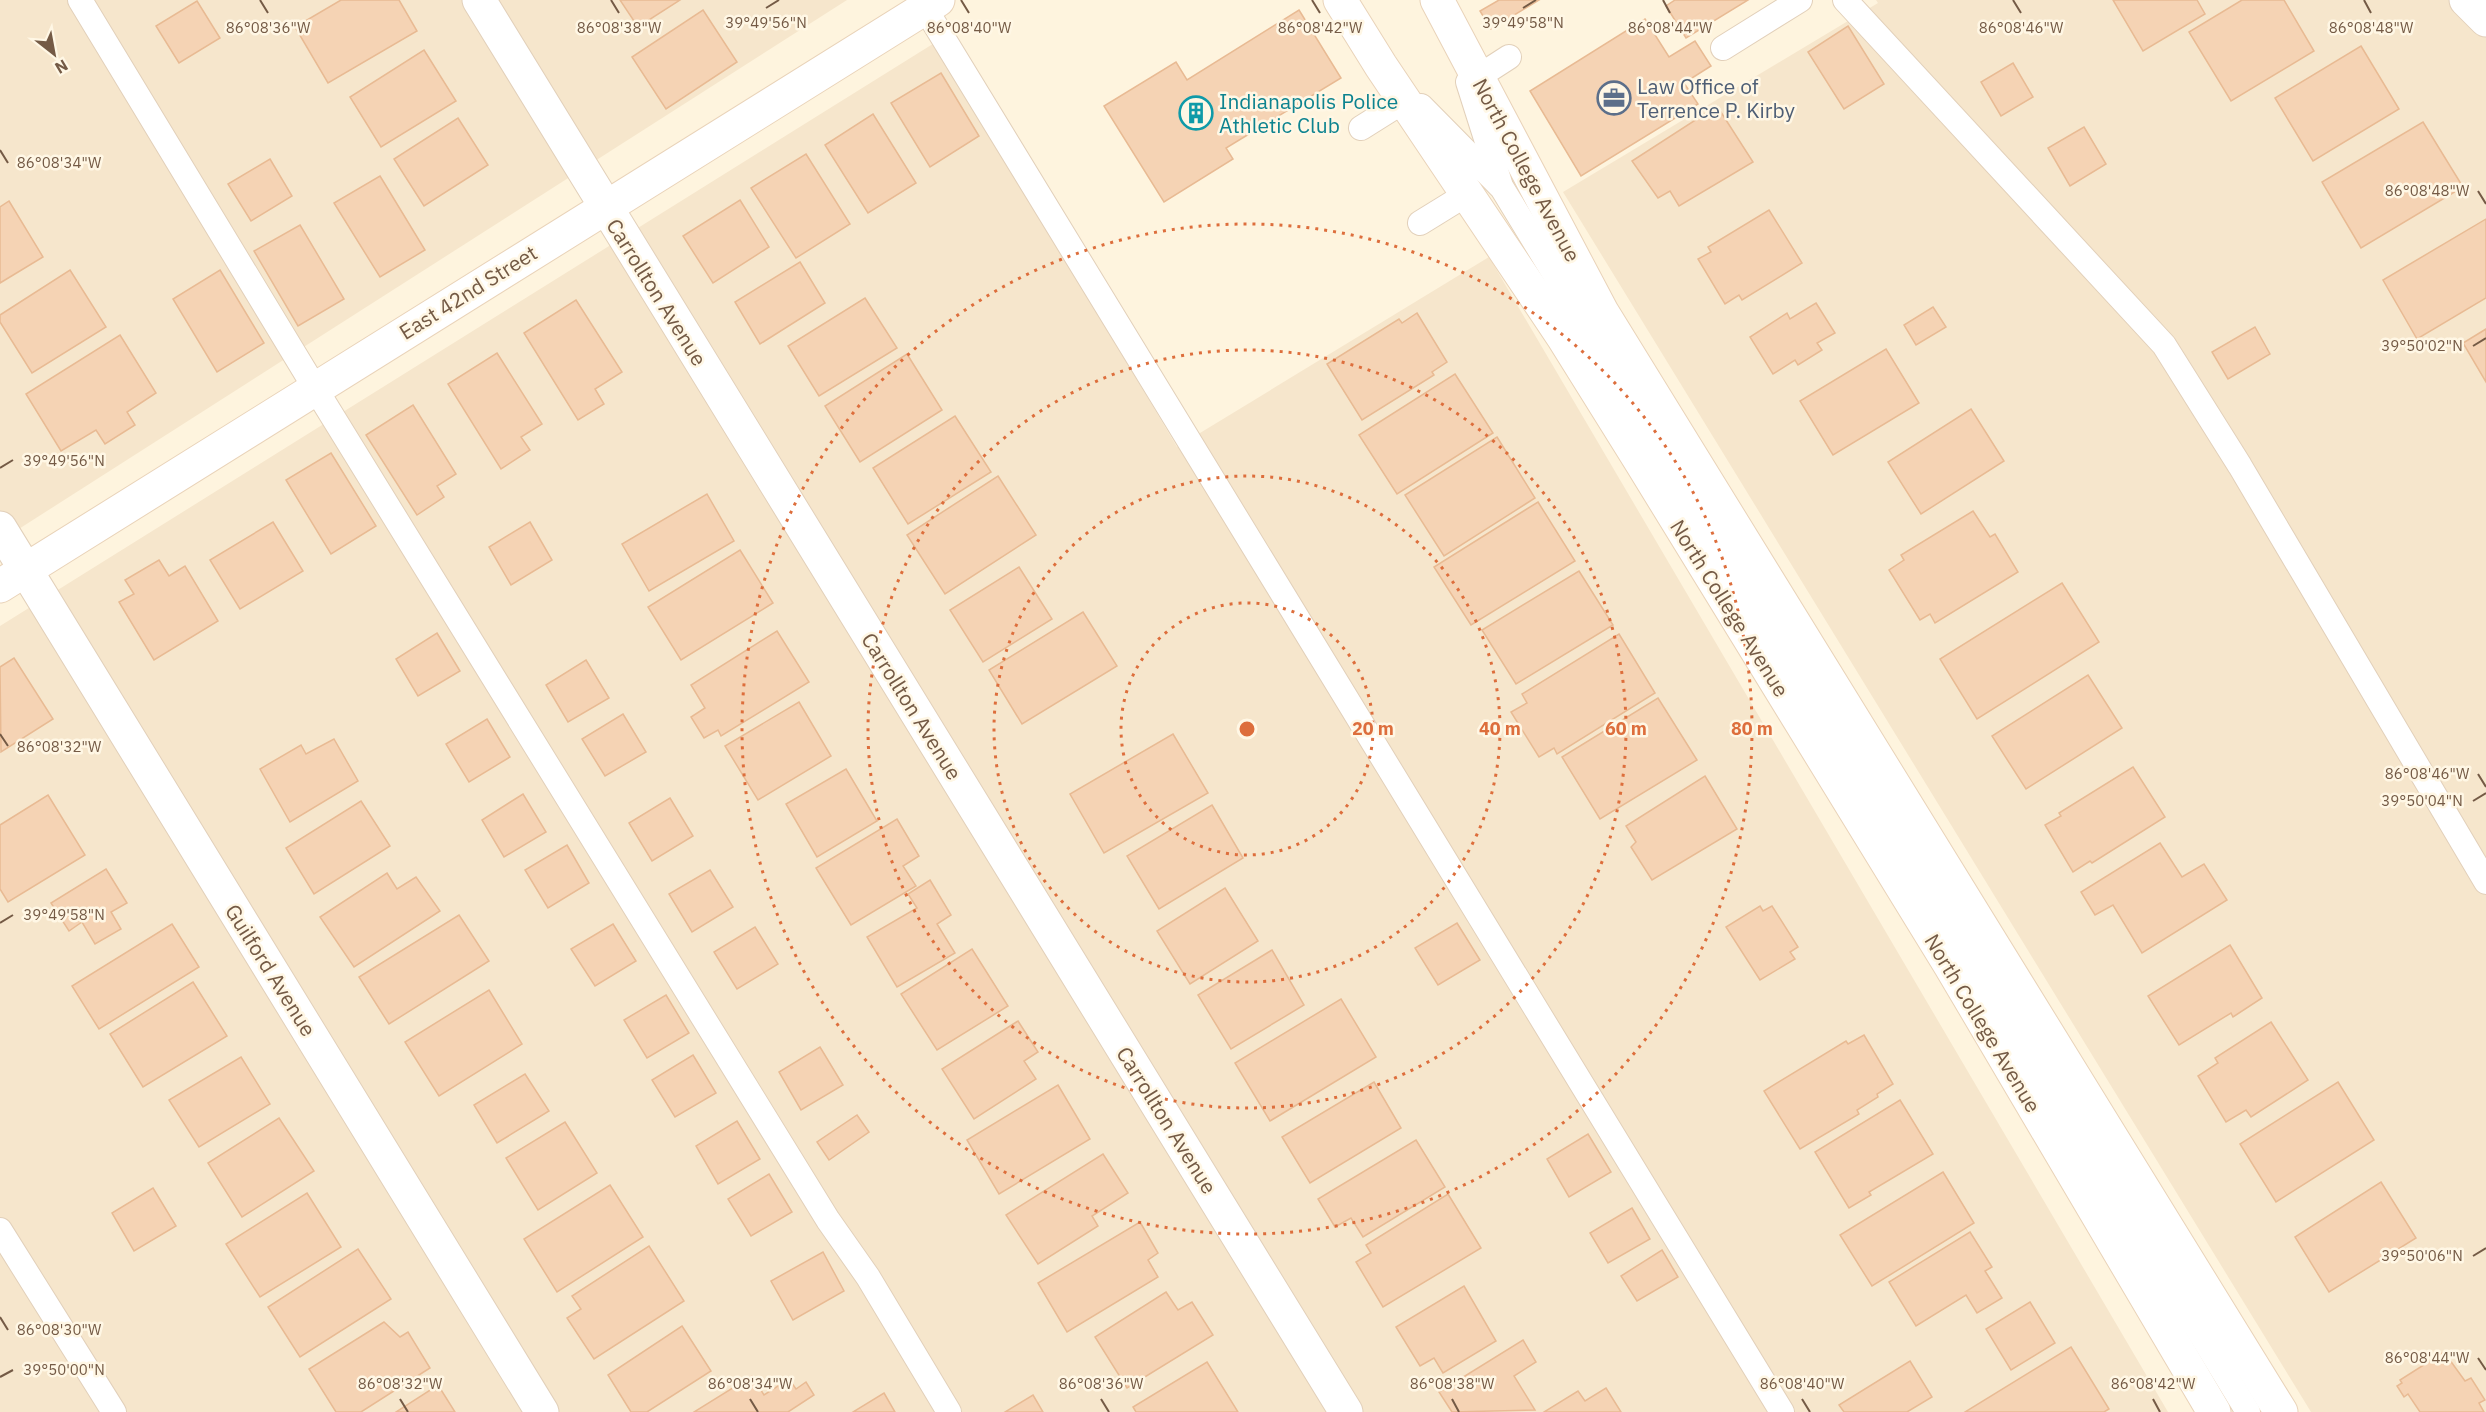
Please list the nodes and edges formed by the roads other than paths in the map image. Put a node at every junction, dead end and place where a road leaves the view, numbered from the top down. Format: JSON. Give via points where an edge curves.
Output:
{"nodes":[{"id":1,"x":80,"y":0,"type":"edge"},
{"id":2,"x":479,"y":0,"type":"edge"},
{"id":3,"x":1340,"y":0,"type":"edge"},
{"id":4,"x":1800,"y":0,"type":"edge"},
{"id":5,"x":1845,"y":0,"type":"edge"},
{"id":6,"x":2466,"y":0,"type":"edge"},
{"id":7,"x":928,"y":3,"type":"edge"},
{"id":8,"x":1443,"y":12,"type":"edge"},
{"id":9,"x":2486,"y":20,"type":"edge"},
{"id":10,"x":1723,"y":48,"type":"dead end"},
{"id":11,"x":1509,"y":57,"type":"dead end"},
{"id":12,"x":1381,"y":66,"type":"junction"},
{"id":13,"x":1478,"y":77,"type":"junction"},
{"id":14,"x":1404,"y":101,"type":"junction"},
{"id":15,"x":1361,"y":128,"type":"dead end"},
{"id":16,"x":1502,"y":188,"type":"junction"},
{"id":17,"x":1467,"y":194,"type":"junction"},
{"id":18,"x":605,"y":207,"type":"junction"},
{"id":19,"x":1420,"y":223,"type":"dead end"},
{"id":20,"x":315,"y":388,"type":"junction"},
{"id":21,"x":0,"y":528,"type":"edge"},
{"id":22,"x":13,"y":578,"type":"edge"},
{"id":23,"x":2486,"y":882,"type":"edge"},
{"id":24,"x":0,"y":1230,"type":"edge"},
{"id":25,"x":114,"y":1412,"type":"edge"},
{"id":26,"x":542,"y":1412,"type":"edge"},
{"id":27,"x":949,"y":1412,"type":"edge"},
{"id":28,"x":1346,"y":1412,"type":"edge"},
{"id":29,"x":1782,"y":1412,"type":"edge"},
{"id":30,"x":2214,"y":1412,"type":"edge"},
{"id":31,"x":2248,"y":1412,"type":"edge"},
{"id":32,"x":2281,"y":1412,"type":"edge"}],
"edges":[{"from":1,"to":20,"type":"lane"},
{"from":2,"to":18,"type":"street","name":"Carrollton Avenue"},
{"from":3,"to":12,"type":"street","name":"North College Avenue"},
{"from":4,"to":10,"type":"lane"},
{"from":5,"to":23,"type":"lane","via":[[2164,345]]},
{"from":6,"to":9,"type":"street"},
{"from":7,"to":18,"type":"street","name":"East 42nd Street"},
{"from":7,"to":29,"type":"lane"},
{"from":8,"to":13,"type":"street","name":"North College Avenue"},
{"from":8,"to":16,"type":"lane"},
{"from":11,"to":13,"type":"lane"},
{"from":12,"to":14,"type":"street","name":"North College Avenue"},
{"from":12,"to":16,"type":"lane"},
{"from":13,"to":32,"type":"street","name":"North College Avenue","via":[[1596,302],[1634,366]]},
{"from":14,"to":15,"type":"lane"},
{"from":14,"to":17,"type":"street","name":"North College Avenue"},
{"from":16,"to":31,"type":"lane","name":"North College Avenue"},
{"from":17,"to":19,"type":"lane"},
{"from":17,"to":30,"type":"street","name":"North College Avenue","via":[[1563,337],[1925,925]]},
{"from":18,"to":20,"type":"street","name":"East 42nd Street"},
{"from":18,"to":28,"type":"street","name":"Carrollton Avenue"},
{"from":20,"to":22,"type":"street","name":"East 42nd Street"},
{"from":20,"to":27,"type":"lane"},
{"from":21,"to":22,"type":"street","name":"Guilford Avenue"},
{"from":22,"to":26,"type":"street","name":"Guilford Avenue"},
{"from":24,"to":25,"type":"lane"}]}
